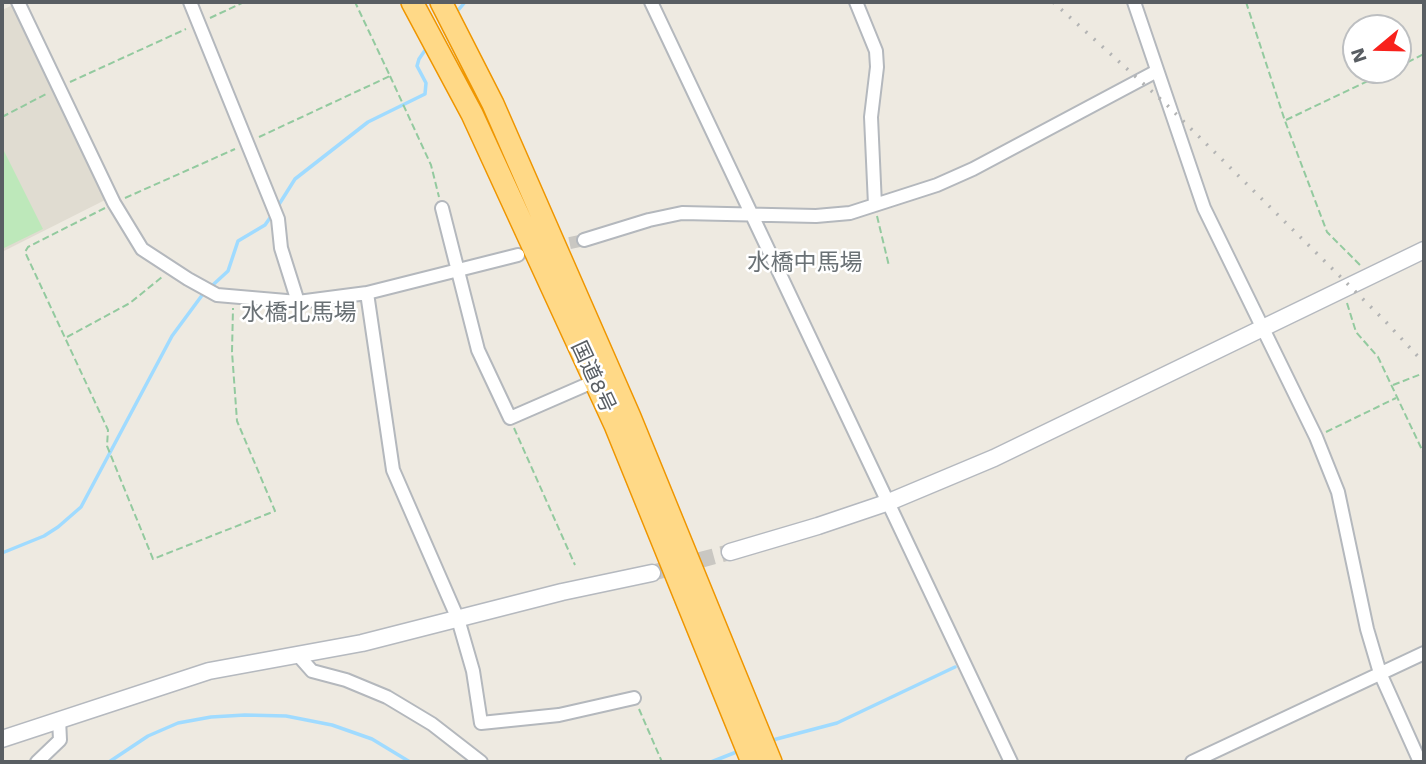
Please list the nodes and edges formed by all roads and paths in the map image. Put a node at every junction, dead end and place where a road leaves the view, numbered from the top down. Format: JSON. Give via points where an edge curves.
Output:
{"nodes":[{"id":1,"x":18,"y":2,"type":"edge"},
{"id":2,"x":190,"y":2,"type":"edge"},
{"id":3,"x":244,"y":2,"type":"edge"},
{"id":4,"x":355,"y":2,"type":"edge"},
{"id":5,"x":412,"y":2,"type":"edge"},
{"id":6,"x":441,"y":2,"type":"edge"},
{"id":7,"x":651,"y":2,"type":"edge"},
{"id":8,"x":856,"y":2,"type":"edge"},
{"id":9,"x":1134,"y":2,"type":"edge"},
{"id":10,"x":1246,"y":2,"type":"edge"},
{"id":11,"x":199,"y":23,"type":"junction"},
{"id":12,"x":1157,"y":71,"type":"junction"},
{"id":13,"x":390,"y":76,"type":"junction"},
{"id":14,"x":1362,"y":84,"type":"edge"},
{"id":15,"x":58,"y":88,"type":"junction"},
{"id":16,"x":2,"y":117,"type":"edge"},
{"id":17,"x":1285,"y":121,"type":"junction"},
{"id":18,"x":248,"y":143,"type":"junction"},
{"id":19,"x":114,"y":203,"type":"junction"},
{"id":20,"x":875,"y":205,"type":"junction"},
{"id":21,"x":442,"y":208,"type":"joint"},
{"id":22,"x":751,"y":213,"type":"junction"},
{"id":23,"x":584,"y":240,"type":"tunnel mouth"},
{"id":24,"x":1424,"y":250,"type":"edge"},
{"id":25,"x":518,"y":256,"type":"dead end"},
{"id":26,"x":889,"y":266,"type":"dead end"},
{"id":27,"x":173,"y":269,"type":"junction"},
{"id":28,"x":458,"y":272,"type":"junction"},
{"id":29,"x":1370,"y":276,"type":"junction"},
{"id":30,"x":1345,"y":288,"type":"junction"},
{"id":31,"x":367,"y":293,"type":"junction"},
{"id":32,"x":233,"y":297,"type":"junction"},
{"id":33,"x":298,"y":302,"type":"junction"},
{"id":34,"x":1262,"y":328,"type":"junction"},
{"id":35,"x":66,"y":338,"type":"junction"},
{"id":36,"x":1424,"y":373,"type":"edge"},
{"id":37,"x":595,"y":381,"type":"junction"},
{"id":38,"x":1392,"y":385,"type":"junction"},
{"id":39,"x":1397,"y":397,"type":"junction"},
{"id":40,"x":510,"y":418,"type":"junction"},
{"id":41,"x":1316,"y":437,"type":"junction"},
{"id":42,"x":1424,"y":454,"type":"edge"},
{"id":43,"x":889,"y":502,"type":"junction"},
{"id":44,"x":730,"y":552,"type":"tunnel mouth"},
{"id":45,"x":575,"y":565,"type":"dead end"},
{"id":46,"x":652,"y":572,"type":"tunnel mouth"},
{"id":47,"x":458,"y":619,"type":"junction"},
{"id":48,"x":1424,"y":653,"type":"edge"},
{"id":49,"x":297,"y":654,"type":"junction"},
{"id":50,"x":1381,"y":673,"type":"junction"},
{"id":51,"x":634,"y":698,"type":"joint"},
{"id":52,"x":59,"y":719,"type":"junction"},
{"id":53,"x":2,"y":739,"type":"edge"},
{"id":54,"x":37,"y":762,"type":"edge"},
{"id":55,"x":481,"y":762,"type":"edge"},
{"id":56,"x":662,"y":762,"type":"edge"},
{"id":57,"x":752,"y":762,"type":"edge"},
{"id":58,"x":771,"y":762,"type":"edge"},
{"id":59,"x":1011,"y":762,"type":"edge"},
{"id":60,"x":1192,"y":762,"type":"edge"},
{"id":61,"x":1420,"y":762,"type":"edge"}],
"edges":[{"from":1,"to":15,"type":"street"},
{"from":2,"to":11,"type":"street"},
{"from":3,"to":11,"type":"path"},
{"from":4,"to":13,"type":"path"},
{"from":5,"to":37,"type":"highway","name":"国道8号","via":[[472,114]]},
{"from":6,"to":58,"type":"highway","name":"国道8号","via":[[493,104],[630,417]]},
{"from":7,"to":22,"type":"street"},
{"from":8,"to":20,"type":"street","via":[[876,51],[871,117]]},
{"from":9,"to":12,"type":"street"},
{"from":10,"to":17,"type":"path"},
{"from":11,"to":15,"type":"path"},
{"from":11,"to":18,"type":"street"},
{"from":12,"to":20,"type":"street","via":[[973,169]]},
{"from":12,"to":34,"type":"street","via":[[1204,208]]},
{"from":13,"to":18,"type":"path"},
{"from":13,"to":21,"type":"path","via":[[431,165]]},
{"from":14,"to":17,"type":"path"},
{"from":15,"to":16,"type":"path"},
{"from":15,"to":19,"type":"street"},
{"from":17,"to":29,"type":"path","via":[[1327,232]]},
{"from":18,"to":19,"type":"path"},
{"from":18,"to":33,"type":"street","via":[[278,219],[281,248]]},
{"from":19,"to":27,"type":"street","via":[[142,249]]},
{"from":19,"to":35,"type":"path","via":[[25,252]]},
{"from":20,"to":22,"type":"street","via":[[816,216]]},
{"from":20,"to":26,"type":"path"},
{"from":21,"to":28,"type":"street"},
{"from":22,"to":23,"type":"street","via":[[682,213]]},
{"from":22,"to":43,"type":"street"},
{"from":24,"to":29,"type":"street"},
{"from":25,"to":28,"type":"street"},
{"from":27,"to":32,"type":"street","via":[[217,295]]},
{"from":27,"to":35,"type":"path","via":[[130,303]]},
{"from":28,"to":31,"type":"street"},
{"from":28,"to":40,"type":"street","via":[[478,350]]},
{"from":29,"to":30,"type":"street"},
{"from":30,"to":34,"type":"street"},
{"from":30,"to":38,"type":"path","via":[[1356,332],[1378,357]]},
{"from":31,"to":33,"type":"street"},
{"from":31,"to":47,"type":"street","via":[[393,470]]},
{"from":32,"to":33,"type":"street"},
{"from":32,"to":35,"type":"path","via":[[237,421],[275,511],[153,559],[107,446],[108,430]]},
{"from":34,"to":41,"type":"street"},
{"from":34,"to":43,"type":"street","via":[[994,458]]},
{"from":36,"to":38,"type":"path"},
{"from":37,"to":40,"type":"street"},
{"from":37,"to":57,"type":"highway","name":"国道8号"},
{"from":38,"to":39,"type":"path"},
{"from":39,"to":41,"type":"path"},
{"from":39,"to":42,"type":"path"},
{"from":40,"to":45,"type":"path"},
{"from":41,"to":50,"type":"street","via":[[1338,492]]},
{"from":43,"to":44,"type":"street"},
{"from":43,"to":59,"type":"street"},
{"from":46,"to":47,"type":"street"},
{"from":47,"to":49,"type":"street"},
{"from":47,"to":51,"type":"street","via":[[481,723],[559,715]]},
{"from":48,"to":50,"type":"street"},
{"from":49,"to":52,"type":"street","via":[[209,671]]},
{"from":49,"to":55,"type":"street","via":[[312,671],[387,698],[432,724]]},
{"from":50,"to":60,"type":"street"},
{"from":50,"to":61,"type":"street"},
{"from":51,"to":56,"type":"path"},
{"from":52,"to":53,"type":"street"},
{"from":52,"to":54,"type":"street","via":[[60,740]]}]}
